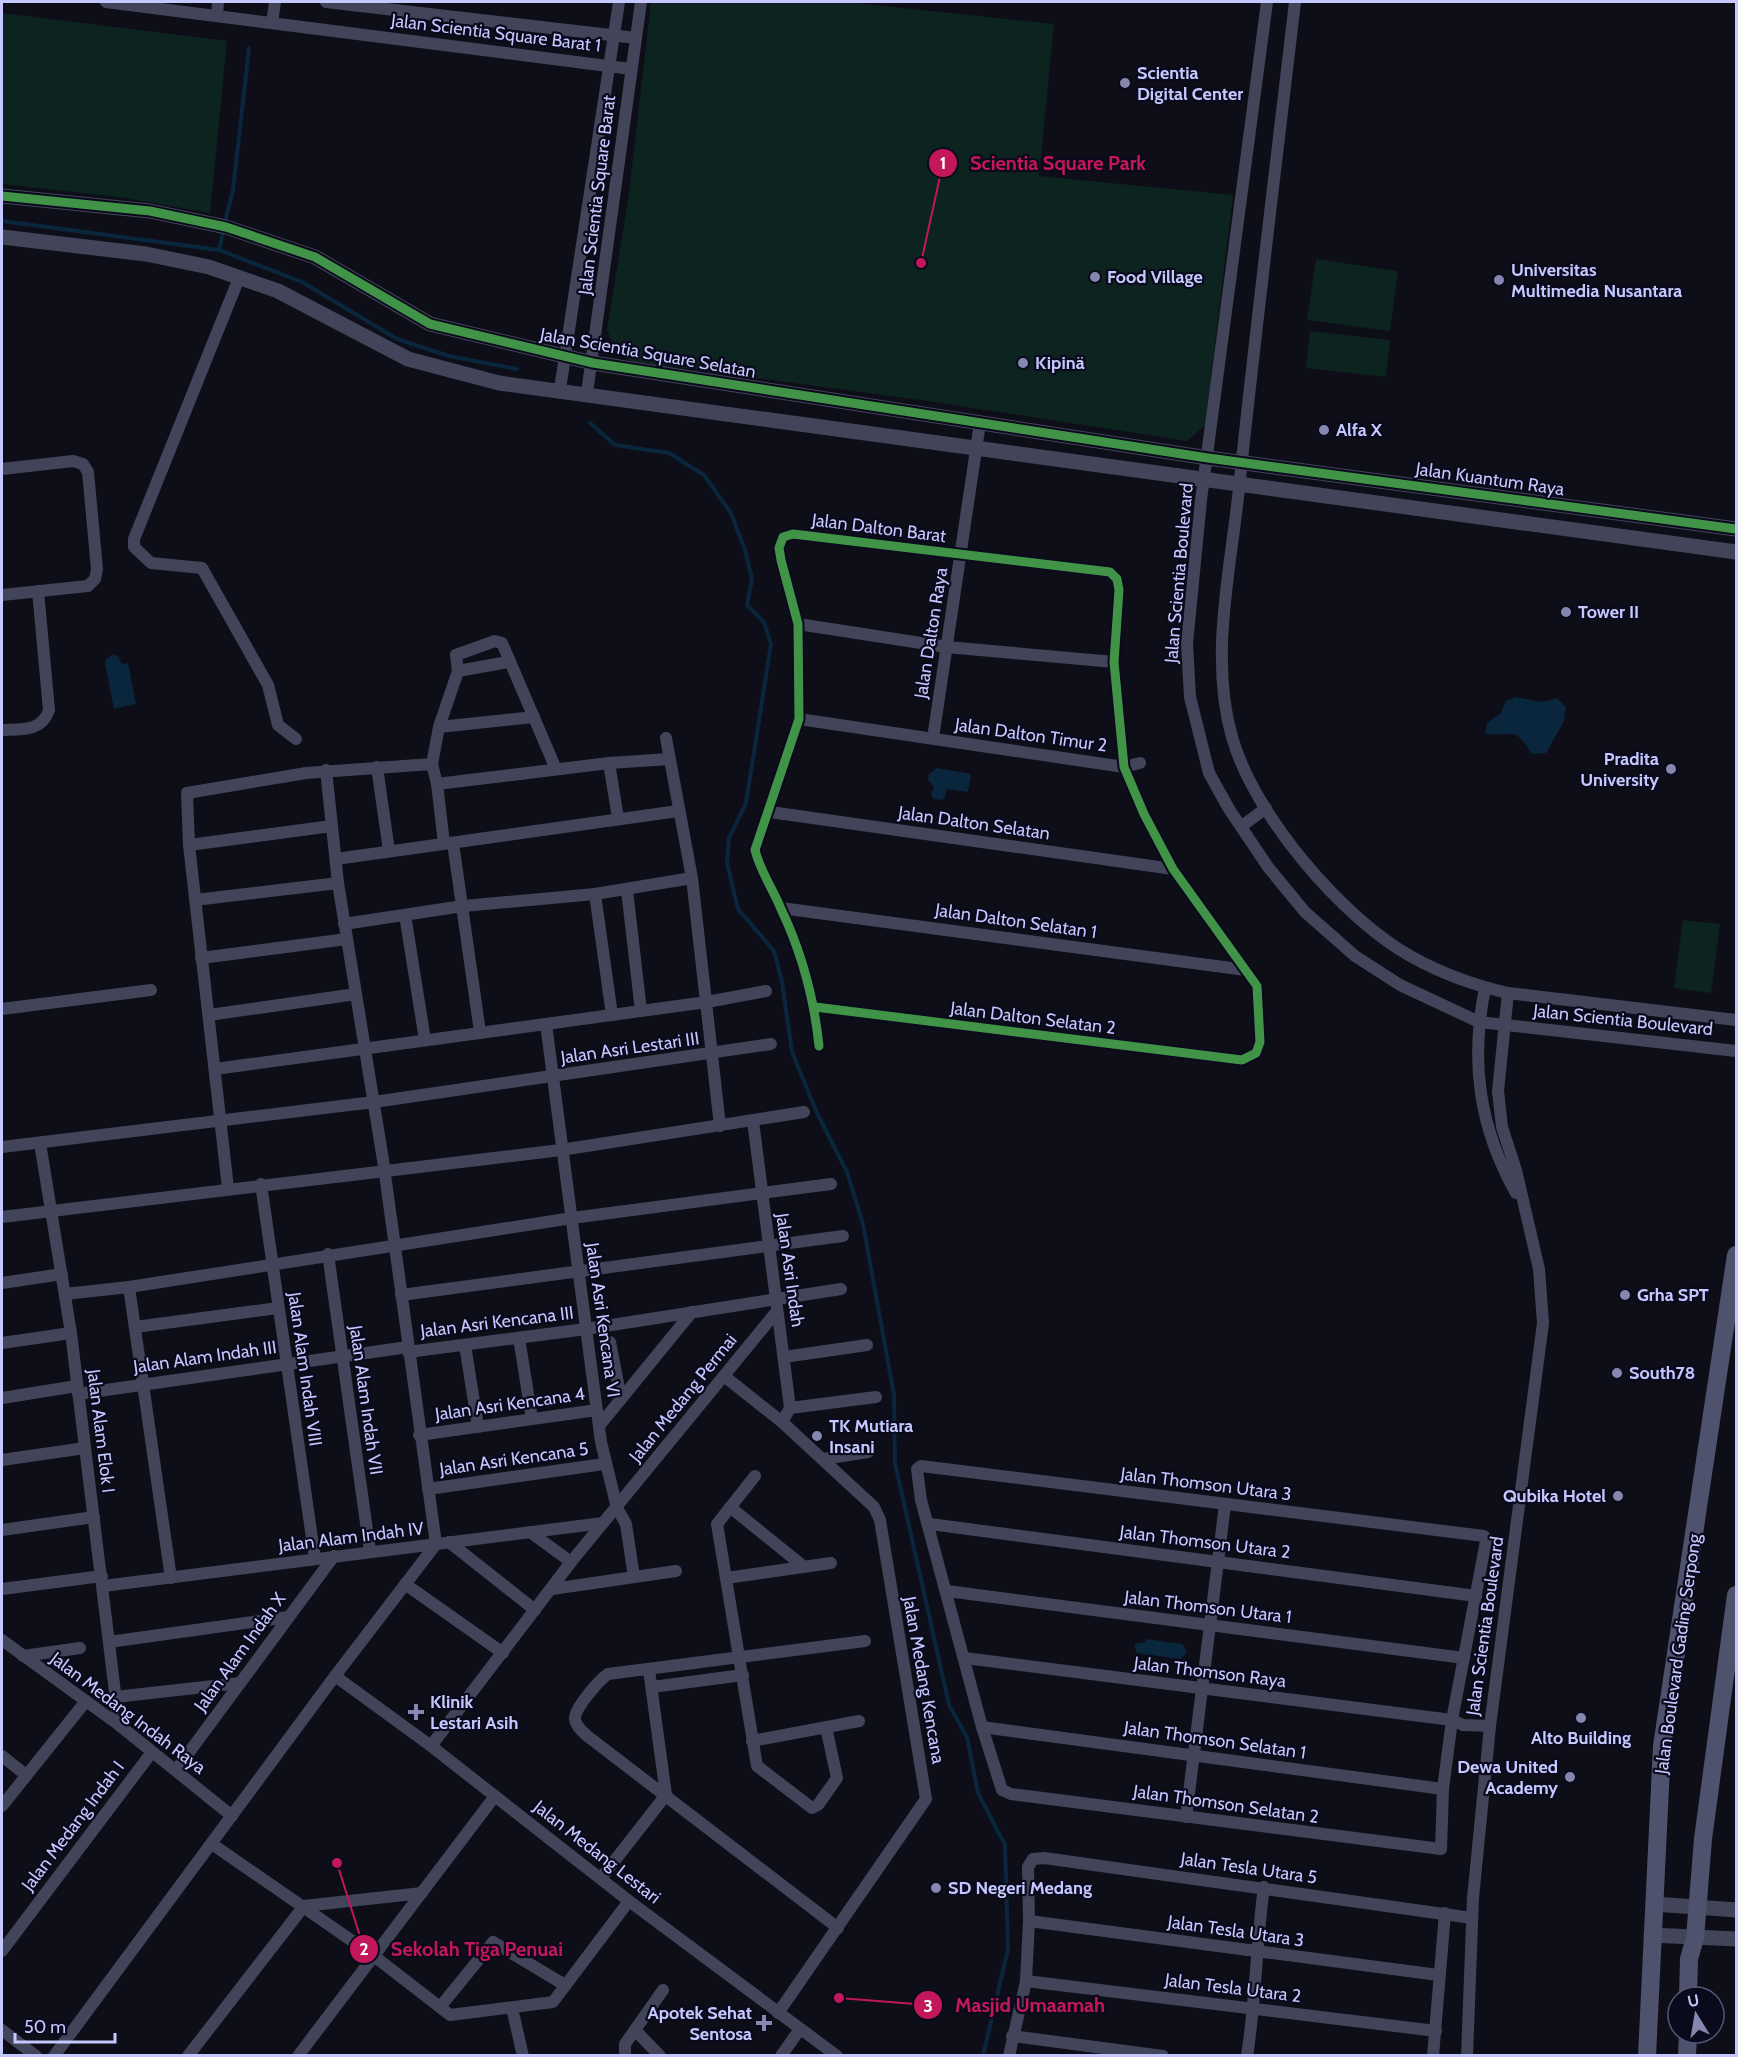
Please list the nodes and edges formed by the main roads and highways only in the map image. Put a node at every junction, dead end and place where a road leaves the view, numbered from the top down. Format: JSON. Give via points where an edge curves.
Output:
{"nodes":[{"id":1,"x":1737,"y":1255,"type":"edge"},
{"id":2,"x":1737,"y":1595,"type":"edge"},
{"id":3,"x":1688,"y":1985,"type":"edge"},
{"id":4,"x":1647,"y":2055,"type":"edge"}],
"edges":[{"from":1,"to":4,"type":"main road","name":"Jalan Boulevard Gading Serpong","via":[[1662,1746]]},
{"from":2,"to":3,"type":"main road","via":[[1703,1839]]}]}
